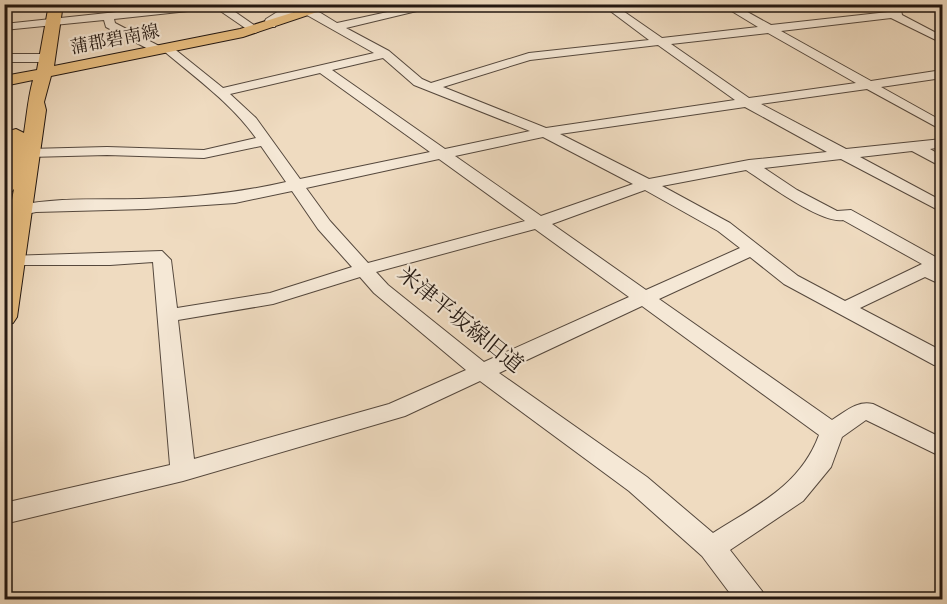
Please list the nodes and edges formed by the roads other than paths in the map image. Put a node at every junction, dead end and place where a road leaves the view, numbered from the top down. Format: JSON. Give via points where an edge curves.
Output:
{"nodes":[{"id":1,"x":56,"y":4,"type":"edge"},
{"id":2,"x":335,"y":4,"type":"edge"},
{"id":3,"x":441,"y":4,"type":"edge"},
{"id":4,"x":606,"y":4,"type":"edge"},
{"id":5,"x":725,"y":4,"type":"edge"},
{"id":6,"x":223,"y":5,"type":"edge"},
{"id":7,"x":299,"y":8,"type":"edge"},
{"id":8,"x":891,"y":9,"type":"edge"},
{"id":9,"x":108,"y":16,"type":"junction"},
{"id":10,"x":54,"y":21,"type":"junction"},
{"id":11,"x":4,"y":27,"type":"edge"},
{"id":12,"x":333,"y":27,"type":"junction"},
{"id":13,"x":771,"y":29,"type":"junction"},
{"id":14,"x":255,"y":30,"type":"junction"},
{"id":15,"x":942,"y":40,"type":"edge"},
{"id":16,"x":658,"y":42,"type":"junction"},
{"id":17,"x":164,"y":50,"type":"junction"},
{"id":18,"x":385,"y":54,"type":"junction"},
{"id":19,"x":4,"y":58,"type":"edge"},
{"id":20,"x":46,"y":65,"type":"junction"},
{"id":21,"x":323,"y":69,"type":"junction"},
{"id":22,"x":942,"y":74,"type":"edge"},
{"id":23,"x":4,"y":81,"type":"edge"},
{"id":24,"x":870,"y":85,"type":"junction"},
{"id":25,"x":430,"y":87,"type":"junction"},
{"id":26,"x":221,"y":92,"type":"junction"},
{"id":27,"x":746,"y":102,"type":"junction"},
{"id":28,"x":942,"y":126,"type":"edge"},
{"id":29,"x":545,"y":132,"type":"junction"},
{"id":30,"x":263,"y":141,"type":"junction"},
{"id":31,"x":942,"y":143,"type":"edge"},
{"id":32,"x":914,"y":146,"type":"junction"},
{"id":33,"x":16,"y":148,"type":"edge"},
{"id":34,"x":442,"y":155,"type":"junction"},
{"id":35,"x":842,"y":155,"type":"junction"},
{"id":36,"x":942,"y":162,"type":"edge"},
{"id":37,"x":748,"y":165,"type":"junction"},
{"id":38,"x":645,"y":185,"type":"junction"},
{"id":39,"x":294,"y":186,"type":"junction"},
{"id":40,"x":4,"y":188,"type":"edge"},
{"id":41,"x":942,"y":207,"type":"edge"},
{"id":42,"x":22,"y":210,"type":"junction"},
{"id":43,"x":538,"y":223,"type":"junction"},
{"id":44,"x":752,"y":249,"type":"junction"},
{"id":45,"x":14,"y":260,"type":"junction"},
{"id":46,"x":363,"y":270,"type":"junction"},
{"id":47,"x":925,"y":271,"type":"junction"},
{"id":48,"x":942,"y":279,"type":"edge"},
{"id":49,"x":644,"y":298,"type":"junction"},
{"id":50,"x":843,"y":309,"type":"junction"},
{"id":51,"x":168,"y":316,"type":"junction"},
{"id":52,"x":4,"y":317,"type":"edge"},
{"id":53,"x":942,"y":360,"type":"edge"},
{"id":54,"x":483,"y":372,"type":"junction"},
{"id":55,"x":832,"y":432,"type":"junction"},
{"id":56,"x":942,"y":448,"type":"edge"},
{"id":57,"x":183,"y":472,"type":"junction"},
{"id":58,"x":4,"y":514,"type":"edge"},
{"id":59,"x":712,"y":548,"type":"junction"},
{"id":60,"x":752,"y":600,"type":"edge"}],
"edges":[{"from":1,"to":10,"type":"main road"},
{"from":2,"to":7,"type":"main road","name":"蒲郡碧南線"},
{"from":3,"to":12,"type":"street"},
{"from":4,"to":16,"type":"street"},
{"from":5,"to":13,"type":"street"},
{"from":6,"to":9,"type":"street"},
{"from":6,"to":14,"type":"street"},
{"from":7,"to":12,"type":"street"},
{"from":7,"to":14,"type":"main road","name":"蒲郡碧南線"},
{"from":8,"to":13,"type":"street"},
{"from":8,"to":15,"type":"street"},
{"from":9,"to":10,"type":"street"},
{"from":9,"to":17,"type":"street","name":"米津平坂線旧道","via":[[110,25]]},
{"from":10,"to":11,"type":"street"},
{"from":10,"to":20,"type":"main road"},
{"from":12,"to":18,"type":"street"},
{"from":13,"to":16,"type":"street"},
{"from":13,"to":24,"type":"street"},
{"from":14,"to":17,"type":"main road","name":"蒲郡碧南線"},
{"from":16,"to":25,"type":"street","via":[[529,57]]},
{"from":16,"to":27,"type":"street"},
{"from":17,"to":20,"type":"main road","name":"蒲郡碧南線"},
{"from":17,"to":26,"type":"street","name":"米津平坂線旧道"},
{"from":18,"to":21,"type":"street"},
{"from":18,"to":25,"type":"street","via":[[418,82]]},
{"from":19,"to":20,"type":"street"},
{"from":20,"to":23,"type":"main road","name":"蒲郡碧南線"},
{"from":20,"to":33,"type":"main road","via":[[35,102],[37,110]]},
{"from":21,"to":26,"type":"street"},
{"from":21,"to":34,"type":"street"},
{"from":22,"to":24,"type":"street"},
{"from":24,"to":27,"type":"street"},
{"from":24,"to":28,"type":"street"},
{"from":25,"to":29,"type":"street"},
{"from":26,"to":30,"type":"street","name":"米津平坂線旧道","via":[[251,121]]},
{"from":27,"to":29,"type":"street"},
{"from":27,"to":35,"type":"street"},
{"from":29,"to":34,"type":"street"},
{"from":29,"to":38,"type":"street"},
{"from":30,"to":33,"type":"street","via":[[204,154]]},
{"from":30,"to":39,"type":"street","name":"米津平坂線旧道"},
{"from":31,"to":32,"type":"street"},
{"from":32,"to":35,"type":"street"},
{"from":32,"to":36,"type":"street"},
{"from":33,"to":40,"type":"main road"},
{"from":33,"to":42,"type":"main road"},
{"from":34,"to":39,"type":"street"},
{"from":34,"to":43,"type":"street"},
{"from":35,"to":37,"type":"street"},
{"from":35,"to":41,"type":"street"},
{"from":37,"to":38,"type":"street"},
{"from":37,"to":47,"type":"street","via":[[835,216],[845,214],[935,264]]},
{"from":38,"to":43,"type":"street"},
{"from":38,"to":44,"type":"street","via":[[694,209]]},
{"from":39,"to":42,"type":"street","via":[[235,198]]},
{"from":39,"to":46,"type":"street","name":"米津平坂線旧道"},
{"from":42,"to":45,"type":"main road"},
{"from":43,"to":46,"type":"street"},
{"from":43,"to":49,"type":"street"},
{"from":44,"to":49,"type":"street"},
{"from":44,"to":50,"type":"street","via":[[791,280]]},
{"from":45,"to":51,"type":"street","via":[[110,260],[156,255],[162,260]]},
{"from":45,"to":52,"type":"main road"},
{"from":46,"to":51,"type":"street","via":[[273,298]]},
{"from":46,"to":54,"type":"street","name":"米津平坂線旧道"},
{"from":47,"to":48,"type":"street"},
{"from":47,"to":50,"type":"street"},
{"from":49,"to":54,"type":"street"},
{"from":49,"to":55,"type":"street"},
{"from":50,"to":53,"type":"street"},
{"from":51,"to":57,"type":"street"},
{"from":54,"to":57,"type":"street","via":[[398,410]]},
{"from":54,"to":59,"type":"street","name":"米津平坂線旧道","via":[[638,484]]},
{"from":55,"to":56,"type":"street","via":[[865,410]]},
{"from":55,"to":59,"type":"street","via":[[822,460],[794,494]]},
{"from":57,"to":58,"type":"street"},
{"from":59,"to":60,"type":"street","name":"米津平坂線旧道"}]}
